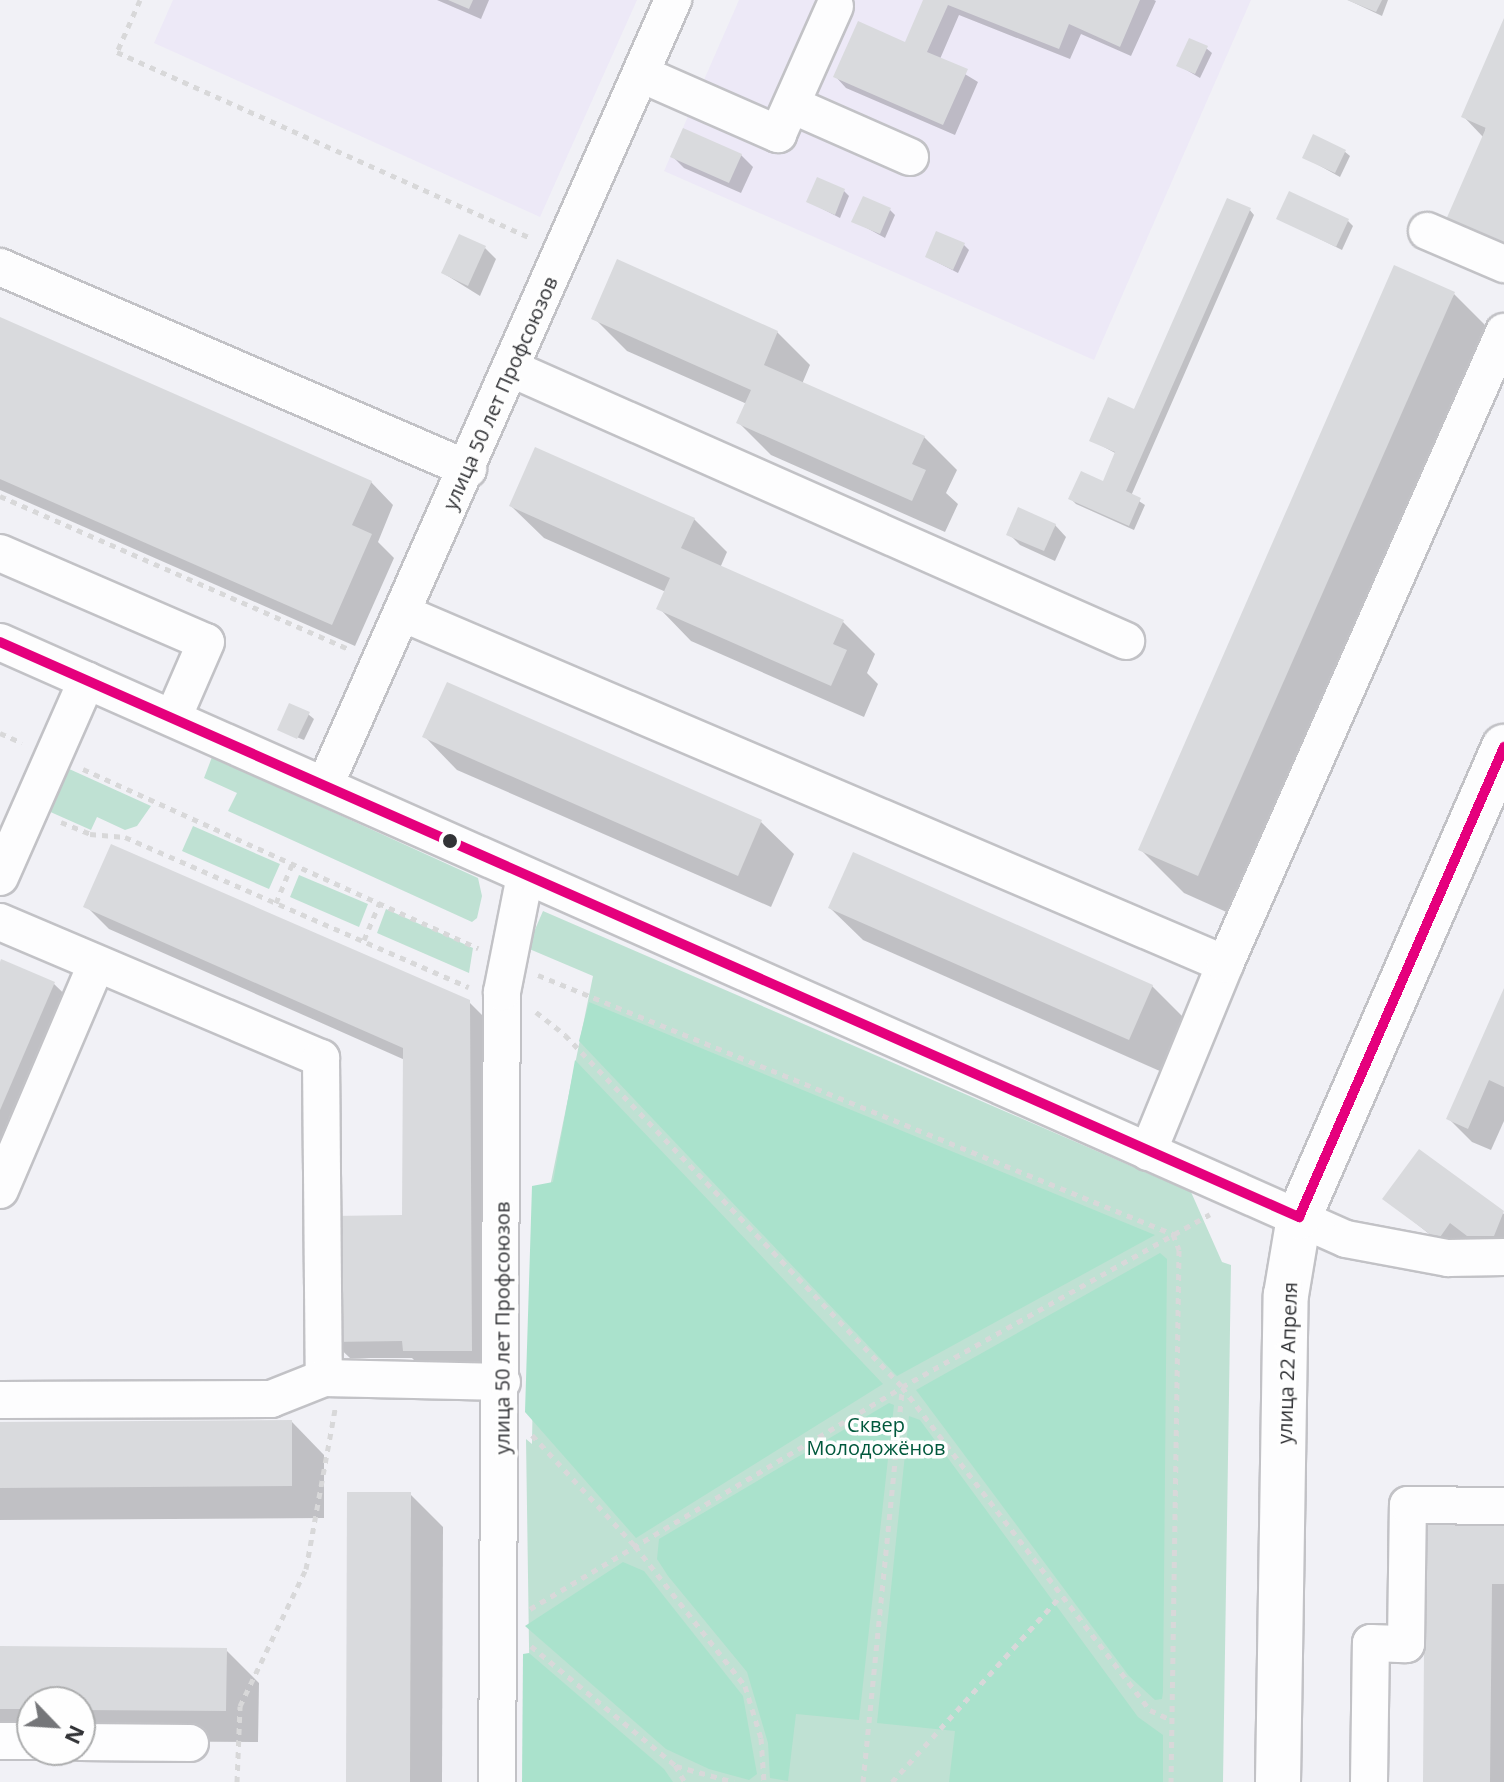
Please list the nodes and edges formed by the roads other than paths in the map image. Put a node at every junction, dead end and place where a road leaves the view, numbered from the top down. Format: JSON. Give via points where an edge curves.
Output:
{"nodes":[{"id":1,"x":673,"y":0,"type":"edge"},
{"id":2,"x":835,"y":6,"type":"dead end"},
{"id":3,"x":641,"y":74,"type":"junction"},
{"id":4,"x":792,"y":105,"type":"junction"},
{"id":5,"x":910,"y":157,"type":"dead end"},
{"id":6,"x":1427,"y":231,"type":"dead end"},
{"id":7,"x":1504,"y":264,"type":"edge"},
{"id":8,"x":0,"y":267,"type":"edge"},
{"id":9,"x":1504,"y":332,"type":"edge"},
{"id":10,"x":510,"y":368,"type":"junction"},
{"id":11,"x":468,"y":469,"type":"junction"},
{"id":12,"x":0,"y":553,"type":"edge"},
{"id":13,"x":402,"y":613,"type":"junction"},
{"id":14,"x":1126,"y":641,"type":"dead end"},
{"id":15,"x":0,"y":642,"type":"edge"},
{"id":16,"x":87,"y":680,"type":"junction"},
{"id":17,"x":173,"y":718,"type":"junction"},
{"id":18,"x":1504,"y":747,"type":"edge"},
{"id":19,"x":325,"y":785,"type":"junction"},
{"id":20,"x":525,"y":876,"type":"junction"},
{"id":21,"x":0,"y":877,"type":"edge"},
{"id":22,"x":0,"y":922,"type":"edge"},
{"id":23,"x":1225,"y":964,"type":"junction"},
{"id":24,"x":96,"y":965,"type":"junction"},
{"id":25,"x":1148,"y":1152,"type":"junction"},
{"id":26,"x":0,"y":1190,"type":"edge"},
{"id":27,"x":1299,"y":1217,"type":"junction"},
{"id":28,"x":1504,"y":1257,"type":"edge"},
{"id":29,"x":332,"y":1379,"type":"junction"},
{"id":30,"x":502,"y":1391,"type":"junction"},
{"id":31,"x":0,"y":1400,"type":"edge"},
{"id":32,"x":1504,"y":1506,"type":"edge"},
{"id":33,"x":96,"y":1742,"type":"edge"},
{"id":34,"x":190,"y":1743,"type":"dead end"},
{"id":35,"x":497,"y":1782,"type":"edge"},
{"id":36,"x":1278,"y":1782,"type":"edge"},
{"id":37,"x":1369,"y":1782,"type":"edge"}],
"edges":[{"from":1,"to":3,"type":"street","name":"улица 50 лет Профсоюзов"},
{"from":2,"to":4,"type":"street"},
{"from":3,"to":4,"type":"street","via":[[778,134]]},
{"from":3,"to":10,"type":"street","name":"улица 50 лет Профсоюзов"},
{"from":4,"to":5,"type":"street"},
{"from":6,"to":7,"type":"street"},
{"from":8,"to":11,"type":"street"},
{"from":9,"to":23,"type":"street"},
{"from":10,"to":11,"type":"street","name":"улица 50 лет Профсоюзов"},
{"from":10,"to":14,"type":"street"},
{"from":11,"to":13,"type":"street","name":"улица 50 лет Профсоюзов"},
{"from":12,"to":17,"type":"street","via":[[206,642]]},
{"from":13,"to":19,"type":"street","name":"улица 50 лет Профсоюзов"},
{"from":13,"to":23,"type":"street"},
{"from":15,"to":16,"type":"street"},
{"from":16,"to":17,"type":"street"},
{"from":16,"to":21,"type":"street"},
{"from":17,"to":19,"type":"street"},
{"from":18,"to":27,"type":"main road","name":"улица 22 Апреля"},
{"from":19,"to":20,"type":"street"},
{"from":20,"to":25,"type":"street"},
{"from":20,"to":30,"type":"street","name":"улица 50 лет Профсоюзов","via":[[504,958]]},
{"from":22,"to":24,"type":"street"},
{"from":23,"to":25,"type":"street"},
{"from":24,"to":26,"type":"street"},
{"from":24,"to":29,"type":"street","via":[[321,1058]]},
{"from":25,"to":27,"type":"street"},
{"from":27,"to":28,"type":"street","via":[[1346,1239],[1448,1258]]},
{"from":27,"to":36,"type":"main road","name":"улица 22 Апреля","via":[[1286,1295]]},
{"from":29,"to":30,"type":"street"},
{"from":29,"to":31,"type":"street","via":[[271,1399]]},
{"from":30,"to":35,"type":"street","name":"улица 50 лет Профсоюзов"},
{"from":32,"to":37,"type":"street","via":[[1408,1505],[1406,1644],[1371,1643]]},
{"from":33,"to":34,"type":"street"}]}
